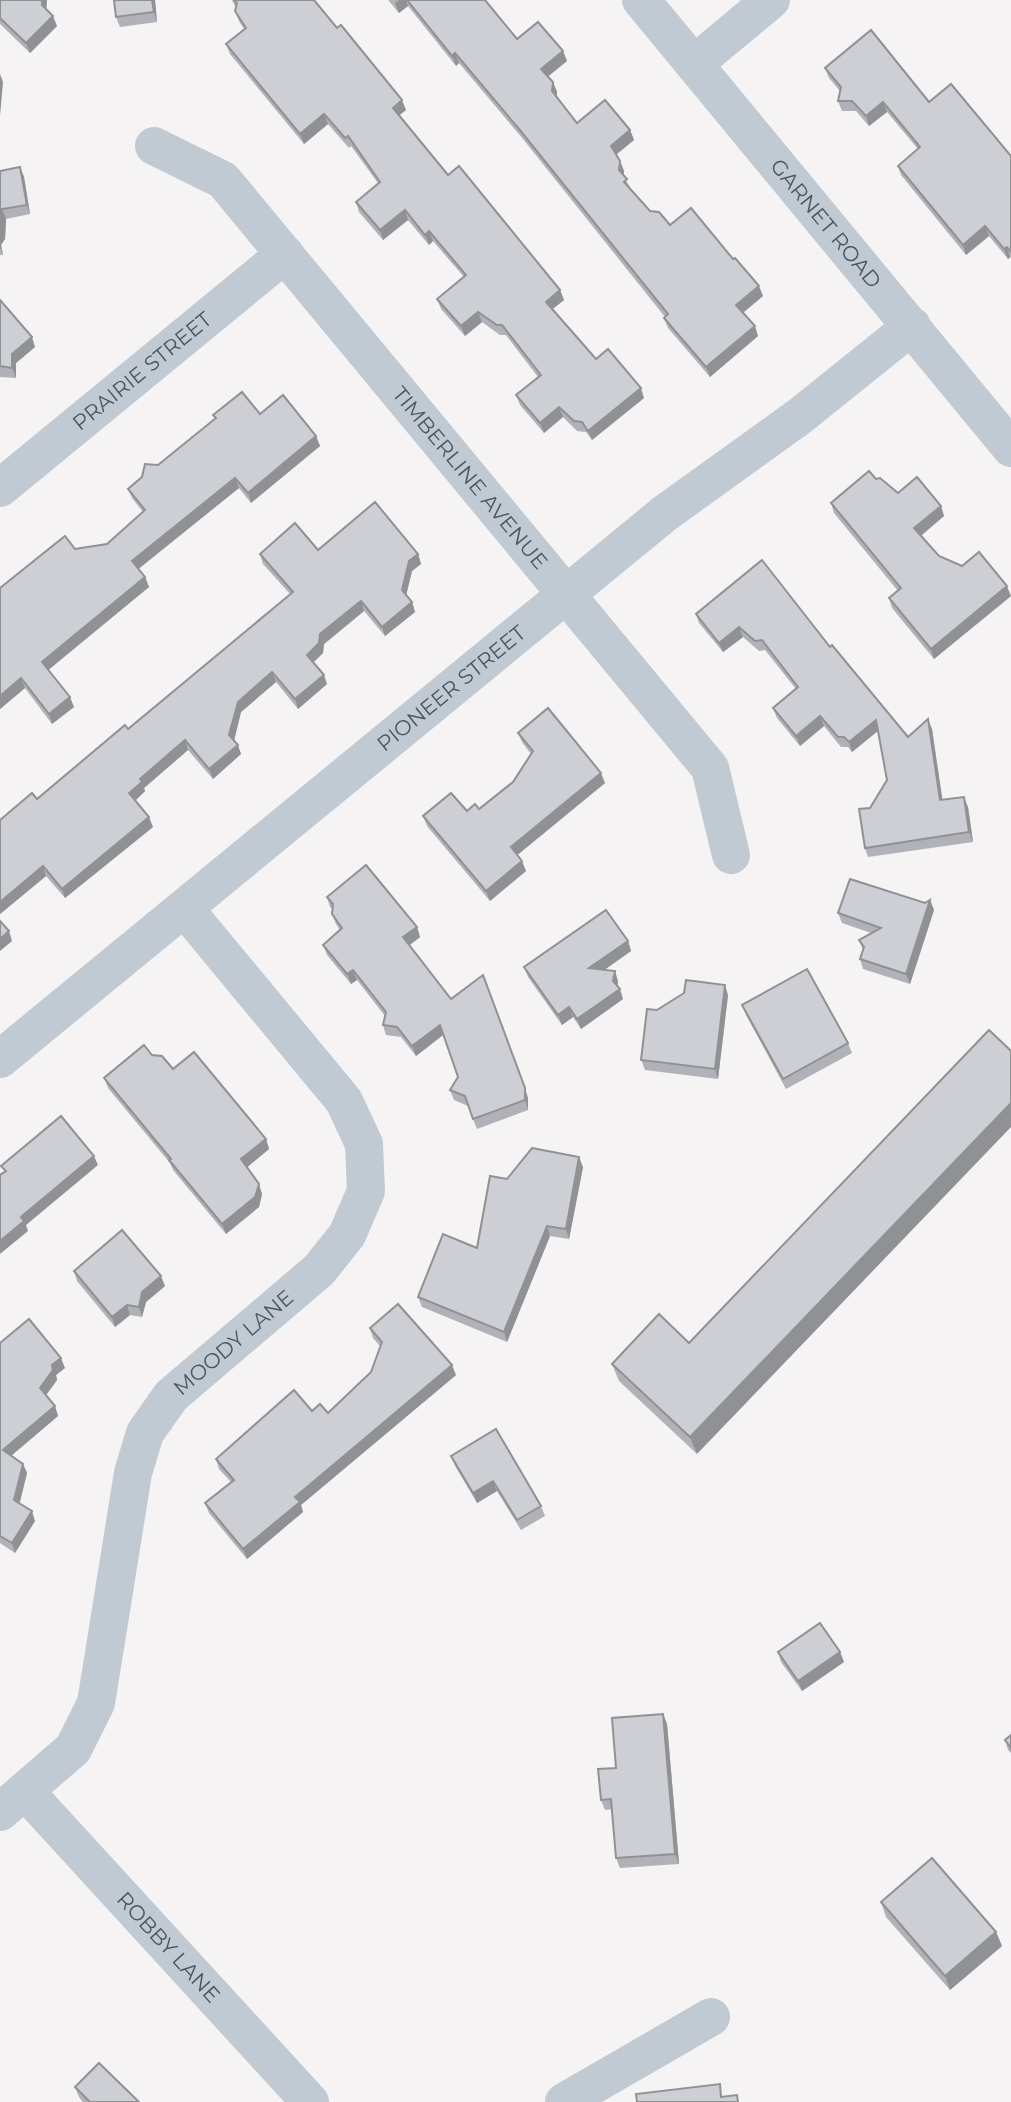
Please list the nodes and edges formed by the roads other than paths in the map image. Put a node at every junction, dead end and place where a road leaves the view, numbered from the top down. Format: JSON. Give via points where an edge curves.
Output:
{"nodes":[{"id":1,"x":641,"y":0,"type":"edge"},
{"id":2,"x":771,"y":0,"type":"edge"},
{"id":3,"x":694,"y":64,"type":"junction"},
{"id":4,"x":154,"y":146,"type":"dead end"},
{"id":5,"x":285,"y":254,"type":"junction"},
{"id":6,"x":912,"y":326,"type":"junction"},
{"id":7,"x":1011,"y":448,"type":"edge"},
{"id":8,"x":0,"y":488,"type":"edge"},
{"id":9,"x":567,"y":595,"type":"junction"},
{"id":10,"x":731,"y":855,"type":"dead end"},
{"id":11,"x":185,"y":909,"type":"junction"},
{"id":12,"x":0,"y":1059,"type":"edge"},
{"id":13,"x":13,"y":1802,"type":"edge"},
{"id":14,"x":711,"y":2017,"type":"dead end"},
{"id":15,"x":310,"y":2102,"type":"edge"},
{"id":16,"x":565,"y":2102,"type":"edge"}],
"edges":[{"from":1,"to":3,"type":"street","name":"GARNET ROAD"},
{"from":2,"to":3,"type":"street"},
{"from":3,"to":6,"type":"street","name":"GARNET ROAD"},
{"from":4,"to":5,"type":"street","name":"TIMBERLINE AVENUE","via":[[223,180]]},
{"from":5,"to":8,"type":"street","name":"PRAIRIE STREET"},
{"from":5,"to":9,"type":"street","name":"TIMBERLINE AVENUE"},
{"from":6,"to":7,"type":"street","name":"GARNET ROAD"},
{"from":6,"to":9,"type":"street","name":"PIONEER STREET","via":[[800,416],[664,514]]},
{"from":9,"to":10,"type":"street","name":"TIMBERLINE AVENUE","via":[[710,768]]},
{"from":9,"to":11,"type":"street","name":"PIONEER STREET"},
{"from":11,"to":12,"type":"street","name":"PIONEER STREET"},
{"from":11,"to":13,"type":"street","name":"MOODY LANE","via":[[344,1101],[364,1144],[366,1191],[347,1235],[319,1270],[171,1396],[145,1433],[133,1473],[96,1703],[73,1749]]},
{"from":13,"to":15,"type":"street","name":"ROBBY LANE"},
{"from":14,"to":16,"type":"street"}]}
